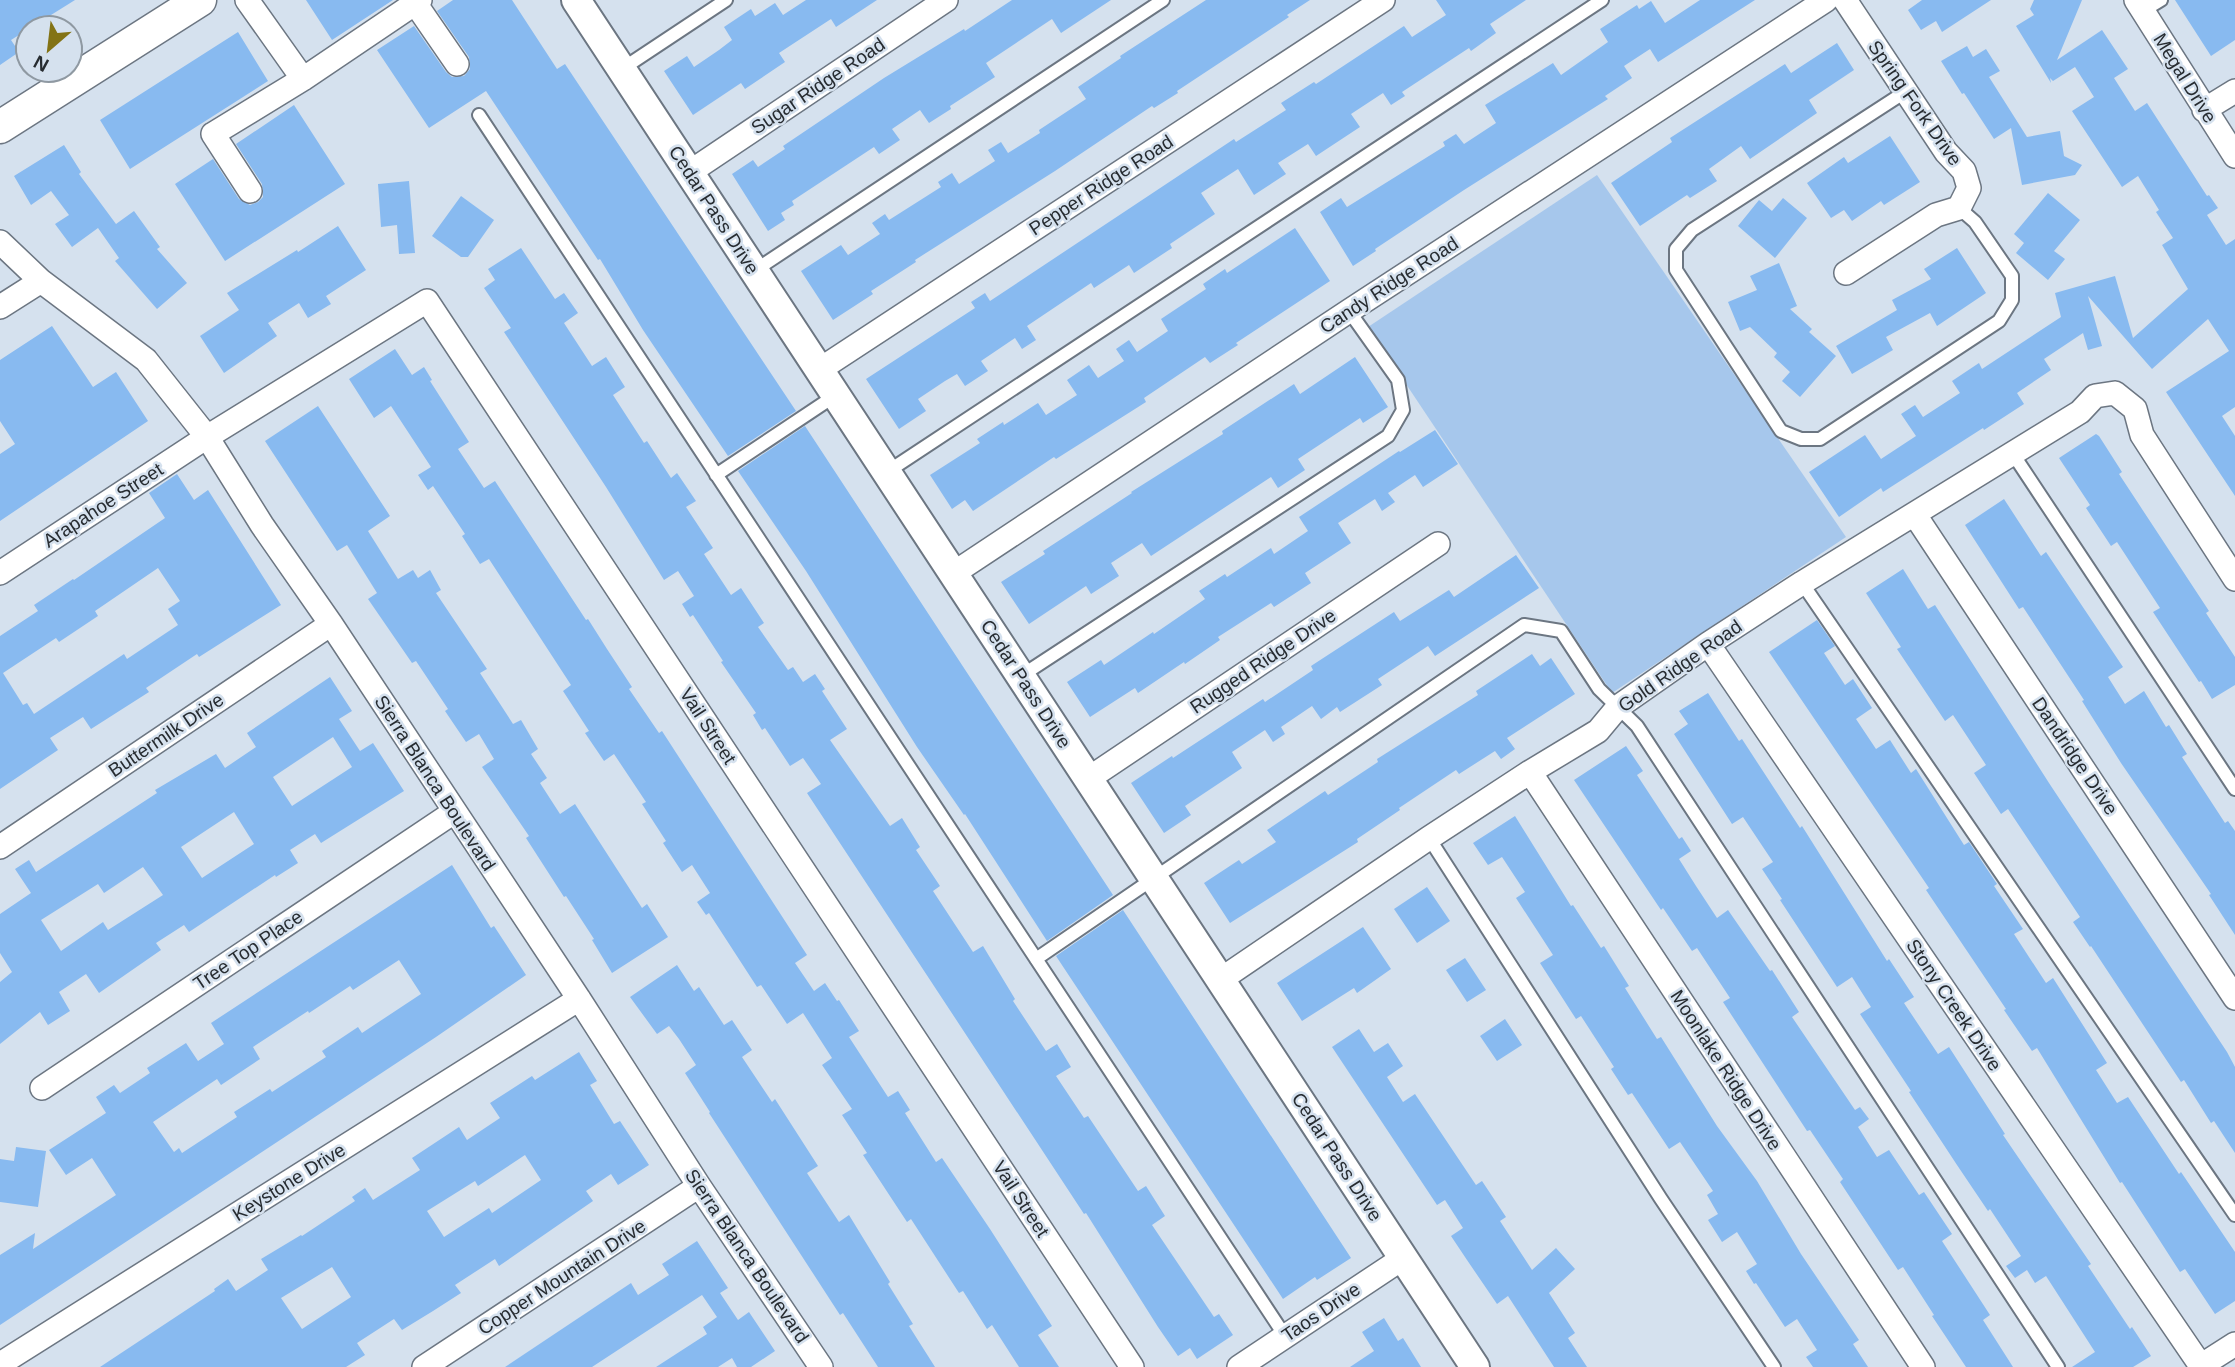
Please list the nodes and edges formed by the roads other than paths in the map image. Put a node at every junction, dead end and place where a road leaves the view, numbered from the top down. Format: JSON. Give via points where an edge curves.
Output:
{"nodes":[{"id":1,"x":200,"y":0,"type":"edge"},
{"id":2,"x":247,"y":0,"type":"edge"},
{"id":3,"x":576,"y":0,"type":"edge"},
{"id":4,"x":726,"y":0,"type":"edge"},
{"id":5,"x":946,"y":0,"type":"edge"},
{"id":6,"x":1163,"y":0,"type":"edge"},
{"id":7,"x":1383,"y":0,"type":"edge"},
{"id":8,"x":1602,"y":0,"type":"edge"},
{"id":9,"x":1825,"y":0,"type":"edge"},
{"id":10,"x":1845,"y":0,"type":"edge"},
{"id":11,"x":417,"y":2,"type":"edge"},
{"id":12,"x":2147,"y":4,"type":"edge"},
{"id":13,"x":457,"y":64,"type":"dead end"},
{"id":14,"x":622,"y":69,"type":"junction"},
{"id":15,"x":303,"y":79,"type":"junction"},
{"id":16,"x":2235,"y":91,"type":"edge"},
{"id":17,"x":1905,"y":92,"type":"junction"},
{"id":18,"x":2204,"y":110,"type":"junction"},
{"id":19,"x":479,"y":115,"type":"dead end"},
{"id":20,"x":0,"y":127,"type":"edge"},
{"id":21,"x":2235,"y":156,"type":"edge"},
{"id":22,"x":690,"y":172,"type":"junction"},
{"id":23,"x":250,"y":191,"type":"dead end"},
{"id":24,"x":1959,"y":208,"type":"junction"},
{"id":25,"x":0,"y":242,"type":"edge"},
{"id":26,"x":754,"y":271,"type":"junction"},
{"id":27,"x":1846,"y":273,"type":"dead end"},
{"id":28,"x":41,"y":281,"type":"junction"},
{"id":29,"x":0,"y":307,"type":"edge"},
{"id":30,"x":1349,"y":311,"type":"junction"},
{"id":31,"x":819,"y":370,"type":"junction"},
{"id":32,"x":836,"y":395,"type":"junction"},
{"id":33,"x":207,"y":438,"type":"junction"},
{"id":34,"x":2013,"y":454,"type":"junction"},
{"id":35,"x":887,"y":472,"type":"junction"},
{"id":36,"x":716,"y":475,"type":"junction"},
{"id":37,"x":1915,"y":515,"type":"junction"},
{"id":38,"x":1438,"y":544,"type":"dead end"},
{"id":39,"x":0,"y":573,"type":"edge"},
{"id":40,"x":954,"y":573,"type":"junction"},
{"id":41,"x":2235,"y":579,"type":"edge"},
{"id":42,"x":1802,"y":583,"type":"junction"},
{"id":43,"x":331,"y":624,"type":"junction"},
{"id":44,"x":1708,"y":644,"type":"junction"},
{"id":45,"x":1021,"y":676,"type":"junction"},
{"id":46,"x":1618,"y":707,"type":"junction"},
{"id":47,"x":1530,"y":772,"type":"junction"},
{"id":48,"x":1088,"y":779,"type":"junction"},
{"id":49,"x":2235,"y":789,"type":"edge"},
{"id":50,"x":454,"y":812,"type":"junction"},
{"id":51,"x":1429,"y":838,"type":"junction"},
{"id":52,"x":0,"y":847,"type":"edge"},
{"id":53,"x":1153,"y":879,"type":"junction"},
{"id":54,"x":1036,"y":959,"type":"junction"},
{"id":55,"x":1220,"y":980,"type":"junction"},
{"id":56,"x":2235,"y":998,"type":"edge"},
{"id":57,"x":579,"y":999,"type":"junction"},
{"id":58,"x":42,"y":1088,"type":"dead end"},
{"id":59,"x":699,"y":1186,"type":"junction"},
{"id":60,"x":2235,"y":1215,"type":"edge"},
{"id":61,"x":1403,"y":1258,"type":"junction"},
{"id":62,"x":1285,"y":1336,"type":"junction"},
{"id":63,"x":2235,"y":1344,"type":"edge"},
{"id":64,"x":0,"y":1364,"type":"edge"},
{"id":65,"x":2200,"y":1366,"type":"edge"},
{"id":66,"x":424,"y":1367,"type":"edge"},
{"id":67,"x":821,"y":1367,"type":"edge"},
{"id":68,"x":1132,"y":1367,"type":"edge"},
{"id":69,"x":1239,"y":1367,"type":"edge"},
{"id":70,"x":1475,"y":1367,"type":"edge"},
{"id":71,"x":1774,"y":1367,"type":"edge"},
{"id":72,"x":1923,"y":1367,"type":"edge"},
{"id":73,"x":2058,"y":1367,"type":"edge"}],
"edges":[{"from":1,"to":20,"type":"main road"},
{"from":2,"to":15,"type":"street"},
{"from":3,"to":14,"type":"street","name":"Cedar Pass Drive"},
{"from":4,"to":14,"type":"lane"},
{"from":5,"to":22,"type":"street","name":"Sugar Ridge Road"},
{"from":6,"to":26,"type":"lane"},
{"from":7,"to":31,"type":"street","name":"Pepper Ridge Road"},
{"from":8,"to":35,"type":"lane"},
{"from":9,"to":30,"type":"street","name":"Candy Ridge Road"},
{"from":10,"to":17,"type":"street","name":"Spring Fork Drive"},
{"from":11,"to":13,"type":"street"},
{"from":11,"to":15,"type":"street"},
{"from":12,"to":18,"type":"street","name":"Megal Drive"},
{"from":14,"to":22,"type":"street","name":"Cedar Pass Drive"},
{"from":15,"to":23,"type":"street","via":[[213,134]]},
{"from":16,"to":18,"type":"street"},
{"from":17,"to":24,"type":"street","name":"Spring Fork Drive","via":[[1964,171],[1969,188]]},
{"from":17,"to":24,"type":"lane","via":[[1692,230],[1676,249],[1676,270],[1782,431],[1801,439],[1820,439],[1999,321],[2012,300],[2012,276],[1975,222]]},
{"from":18,"to":21,"type":"street","name":"Megal Drive"},
{"from":19,"to":36,"type":"lane"},
{"from":22,"to":26,"type":"street","name":"Cedar Pass Drive"},
{"from":24,"to":27,"type":"street","via":[[1936,215]]},
{"from":25,"to":28,"type":"street","name":"Sierra Blanca Boulevard"},
{"from":26,"to":31,"type":"street","name":"Cedar Pass Drive"},
{"from":28,"to":29,"type":"street"},
{"from":28,"to":33,"type":"street","name":"Sierra Blanca Boulevard","via":[[146,360]]},
{"from":30,"to":40,"type":"street","name":"Candy Ridge Road"},
{"from":30,"to":45,"type":"lane","via":[[1398,380],[1404,410],[1388,436]]},
{"from":31,"to":32,"type":"street","name":"Cedar Pass Drive"},
{"from":32,"to":35,"type":"street","name":"Cedar Pass Drive"},
{"from":32,"to":36,"type":"lane"},
{"from":33,"to":39,"type":"street","name":"Arapahoe Street"},
{"from":33,"to":43,"type":"street","name":"Sierra Blanca Boulevard"},
{"from":33,"to":68,"type":"street","name":"Vail Street","via":[[427,300]]},
{"from":34,"to":37,"type":"street","name":"Gold Ridge Road"},
{"from":34,"to":41,"type":"street","name":"Gold Ridge Road","via":[[2080,412],[2095,396],[2115,393],[2135,410],[2142,435]]},
{"from":34,"to":49,"type":"lane"},
{"from":35,"to":40,"type":"street","name":"Cedar Pass Drive"},
{"from":36,"to":54,"type":"lane"},
{"from":37,"to":42,"type":"street","name":"Gold Ridge Road"},
{"from":37,"to":56,"type":"street","name":"Dandridge Drive"},
{"from":38,"to":48,"type":"street","name":"Rugged Ridge Drive"},
{"from":40,"to":45,"type":"street","name":"Cedar Pass Drive"},
{"from":42,"to":44,"type":"street","name":"Gold Ridge Road"},
{"from":42,"to":60,"type":"lane"},
{"from":43,"to":50,"type":"street","name":"Sierra Blanca Boulevard"},
{"from":43,"to":52,"type":"street","name":"Buttermilk Drive"},
{"from":44,"to":46,"type":"street","name":"Gold Ridge Road"},
{"from":44,"to":65,"type":"street","name":"Stony Creek Drive"},
{"from":45,"to":48,"type":"street","name":"Cedar Pass Drive"},
{"from":46,"to":47,"type":"street","name":"Gold Ridge Road","via":[[1598,731]]},
{"from":46,"to":53,"type":"lane","via":[[1599,689],[1561,631],[1524,625]]},
{"from":46,"to":73,"type":"lane","via":[[1637,726]]},
{"from":47,"to":51,"type":"street","name":"Gold Ridge Road"},
{"from":47,"to":72,"type":"street","name":"Moonlake Ridge Drive"},
{"from":48,"to":53,"type":"street","name":"Cedar Pass Drive"},
{"from":50,"to":57,"type":"street","name":"Sierra Blanca Boulevard"},
{"from":50,"to":58,"type":"street","name":"Tree Top Place"},
{"from":51,"to":55,"type":"street","name":"Gold Ridge Road"},
{"from":51,"to":71,"type":"lane"},
{"from":53,"to":54,"type":"lane"},
{"from":53,"to":55,"type":"street","name":"Cedar Pass Drive"},
{"from":54,"to":62,"type":"lane"},
{"from":55,"to":61,"type":"street","name":"Cedar Pass Drive"},
{"from":57,"to":59,"type":"street","name":"Sierra Blanca Boulevard"},
{"from":57,"to":64,"type":"street","name":"Keystone Drive"},
{"from":59,"to":66,"type":"street","name":"Copper Mountain Drive"},
{"from":59,"to":67,"type":"street","name":"Sierra Blanca Boulevard"},
{"from":61,"to":62,"type":"street","name":"Taos Drive"},
{"from":61,"to":70,"type":"street","name":"Cedar Pass Drive"},
{"from":62,"to":69,"type":"street","name":"Taos Drive"},
{"from":63,"to":65,"type":"street"}]}
